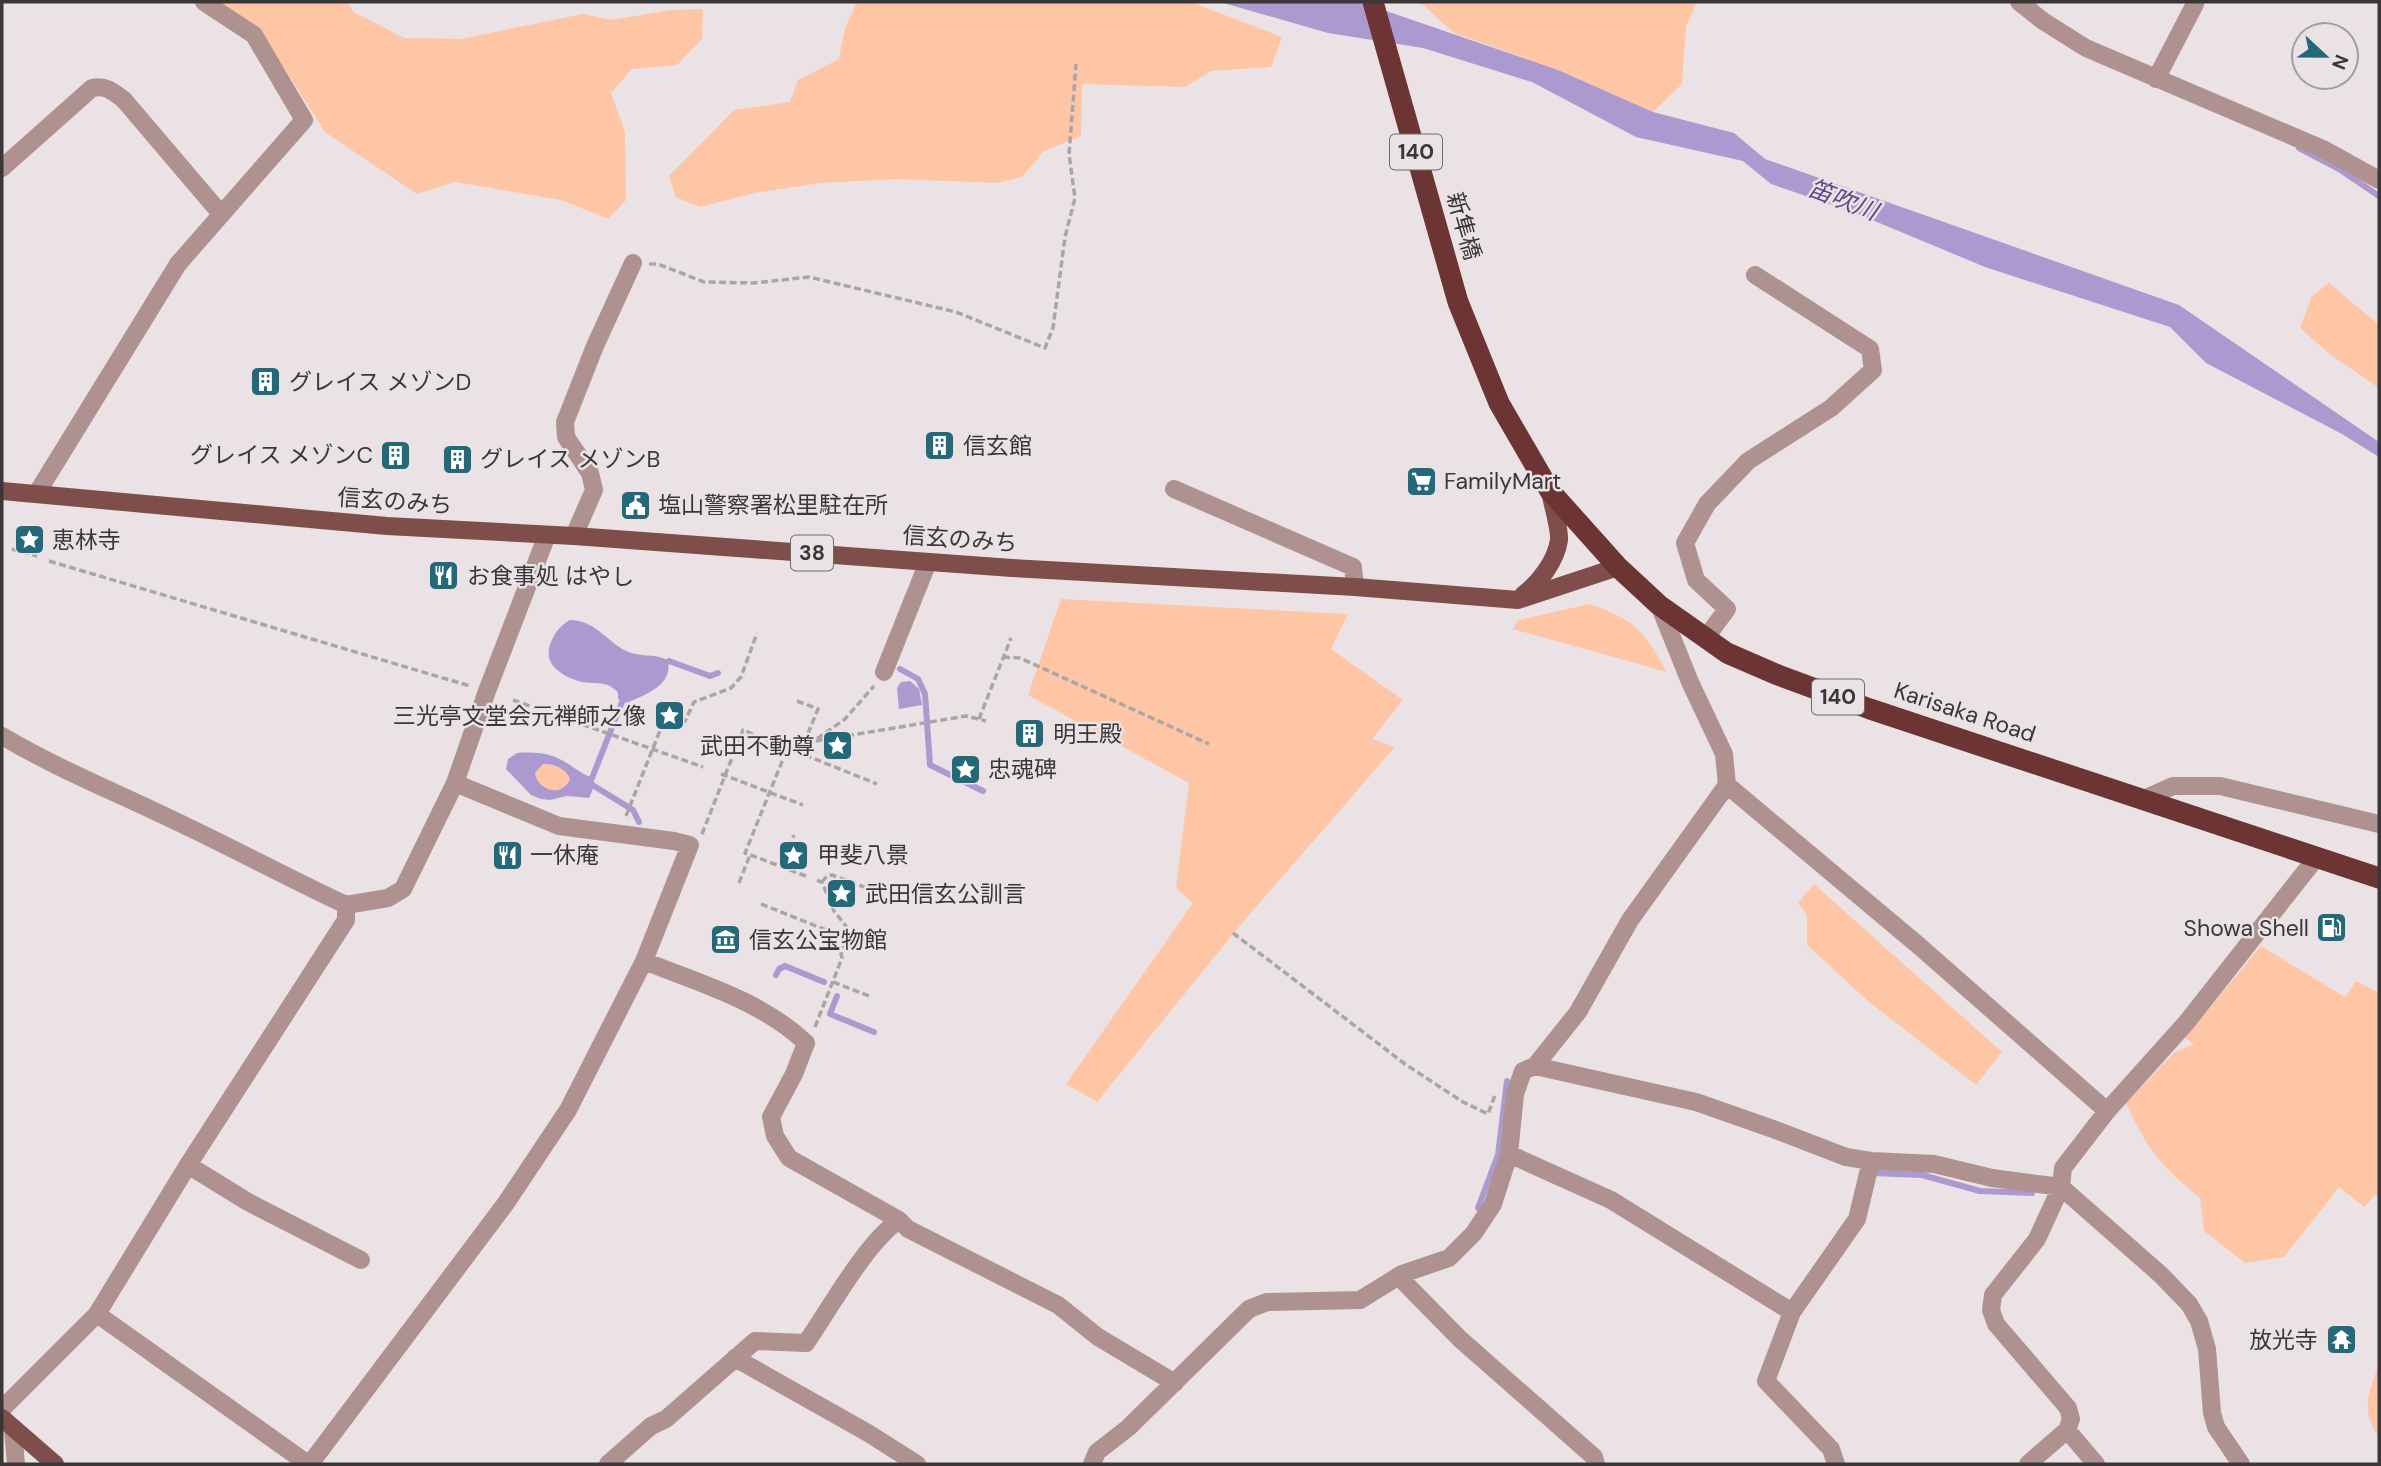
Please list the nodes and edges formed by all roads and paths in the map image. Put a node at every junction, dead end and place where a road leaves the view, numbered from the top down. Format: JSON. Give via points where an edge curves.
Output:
{"nodes":[{"id":1,"x":204,"y":2,"type":"edge"},
{"id":2,"x":1373,"y":2,"type":"edge"},
{"id":3,"x":2020,"y":2,"type":"edge"},
{"id":4,"x":2194,"y":2,"type":"edge"},
{"id":5,"x":1076,"y":64,"type":"dead end"},
{"id":6,"x":2156,"y":79,"type":"junction"},
{"id":7,"x":2,"y":168,"type":"edge"},
{"id":8,"x":2379,"y":180,"type":"edge"},
{"id":9,"x":221,"y":214,"type":"junction"},
{"id":10,"x":633,"y":262,"type":"joint"},
{"id":11,"x":1755,"y":275,"type":"dead end"},
{"id":12,"x":1458,"y":302,"type":"joint"},
{"id":13,"x":1174,"y":489,"type":"dead end"},
{"id":14,"x":2,"y":491,"type":"edge"},
{"id":15,"x":1550,"y":491,"type":"junction"},
{"id":16,"x":37,"y":493,"type":"junction"},
{"id":17,"x":547,"y":535,"type":"junction"},
{"id":18,"x":574,"y":536,"type":"junction"},
{"id":19,"x":12,"y":549,"type":"dead end"},
{"id":20,"x":37,"y":556,"type":"dead end"},
{"id":21,"x":49,"y":561,"type":"dead end"},
{"id":22,"x":928,"y":562,"type":"junction"},
{"id":23,"x":1618,"y":567,"type":"junction"},
{"id":24,"x":1355,"y":587,"type":"junction"},
{"id":25,"x":1518,"y":600,"type":"junction"},
{"id":26,"x":1659,"y":605,"type":"junction"},
{"id":27,"x":757,"y":632,"type":"dead end"},
{"id":28,"x":1011,"y":638,"type":"dead end"},
{"id":29,"x":1705,"y":639,"type":"junction"},
{"id":30,"x":1003,"y":657,"type":"junction"},
{"id":31,"x":884,"y":672,"type":"joint"},
{"id":32,"x":487,"y":691,"type":"junction"},
{"id":33,"x":513,"y":700,"type":"dead end"},
{"id":34,"x":797,"y":701,"type":"dead end"},
{"id":35,"x":979,"y":719,"type":"junction"},
{"id":36,"x":986,"y":721,"type":"dead end"},
{"id":37,"x":2,"y":736,"type":"edge"},
{"id":38,"x":814,"y":741,"type":"junction"},
{"id":39,"x":804,"y":743,"type":"junction"},
{"id":40,"x":1209,"y":744,"type":"dead end"},
{"id":41,"x":788,"y":747,"type":"junction"},
{"id":42,"x":651,"y":750,"type":"junction"},
{"id":43,"x":703,"y":767,"type":"dead end"},
{"id":44,"x":723,"y":775,"type":"junction"},
{"id":45,"x":455,"y":783,"type":"junction"},
{"id":46,"x":877,"y":784,"type":"dead end"},
{"id":47,"x":1727,"y":785,"type":"junction"},
{"id":48,"x":769,"y":792,"type":"junction"},
{"id":49,"x":2144,"y":799,"type":"junction"},
{"id":50,"x":803,"y":805,"type":"dead end"},
{"id":51,"x":627,"y":812,"type":"dead end"},
{"id":52,"x":2379,"y":824,"type":"edge"},
{"id":53,"x":794,"y":835,"type":"dead end"},
{"id":54,"x":690,"y":845,"type":"junction"},
{"id":55,"x":750,"y":855,"type":"junction"},
{"id":56,"x":2316,"y":858,"type":"junction"},
{"id":57,"x":781,"y":867,"type":"junction"},
{"id":58,"x":806,"y":876,"type":"dead end"},
{"id":59,"x":2379,"y":878,"type":"edge"},
{"id":60,"x":816,"y":880,"type":"dead end"},
{"id":61,"x":822,"y":882,"type":"junction"},
{"id":62,"x":739,"y":883,"type":"dead end"},
{"id":63,"x":867,"y":887,"type":"dead end"},
{"id":64,"x":761,"y":904,"type":"dead end"},
{"id":65,"x":346,"y":905,"type":"junction"},
{"id":66,"x":1233,"y":933,"type":"dead end"},
{"id":67,"x":846,"y":938,"type":"junction"},
{"id":68,"x":644,"y":961,"type":"junction"},
{"id":69,"x":833,"y":982,"type":"junction"},
{"id":70,"x":872,"y":997,"type":"dead end"},
{"id":71,"x":806,"y":1043,"type":"junction"},
{"id":72,"x":1535,"y":1066,"type":"junction"},
{"id":73,"x":1498,"y":1085,"type":"dead end"},
{"id":74,"x":2107,"y":1111,"type":"junction"},
{"id":75,"x":1510,"y":1154,"type":"junction"},
{"id":76,"x":1871,"y":1161,"type":"junction"},
{"id":77,"x":188,"y":1165,"type":"junction"},
{"id":78,"x":2061,"y":1187,"type":"junction"},
{"id":79,"x":899,"y":1220,"type":"junction"},
{"id":80,"x":361,"y":1260,"type":"dead end"},
{"id":81,"x":1398,"y":1276,"type":"junction"},
{"id":82,"x":1792,"y":1312,"type":"junction"},
{"id":83,"x":97,"y":1314,"type":"junction"},
{"id":84,"x":735,"y":1358,"type":"junction"},
{"id":85,"x":1175,"y":1383,"type":"junction"},
{"id":86,"x":2,"y":1409,"type":"edge"},
{"id":87,"x":7,"y":1424,"type":"edge"},
{"id":88,"x":2067,"y":1430,"type":"junction"},
{"id":89,"x":16,"y":1464,"type":"edge"},
{"id":90,"x":55,"y":1464,"type":"edge"},
{"id":91,"x":309,"y":1464,"type":"edge"},
{"id":92,"x":608,"y":1464,"type":"edge"},
{"id":93,"x":917,"y":1464,"type":"edge"},
{"id":94,"x":1092,"y":1464,"type":"edge"},
{"id":95,"x":1596,"y":1464,"type":"edge"},
{"id":96,"x":1836,"y":1464,"type":"edge"},
{"id":97,"x":2028,"y":1464,"type":"edge"},
{"id":98,"x":2096,"y":1464,"type":"edge"},
{"id":99,"x":2241,"y":1464,"type":"edge"}],
"edges":[{"from":1,"to":9,"type":"street","via":[[254,35],[304,120]]},
{"from":2,"to":12,"type":"highway","name":"新隼橋","number":"140"},
{"from":3,"to":6,"type":"street","via":[[2086,48]]},
{"from":4,"to":6,"type":"street"},
{"from":5,"to":10,"type":"path","via":[[1069,154],[1075,198],[1053,328],[1045,348],[956,312],[809,277],[704,282],[658,264]]},
{"from":6,"to":8,"type":"street","via":[[2325,150]]},
{"from":7,"to":9,"type":"street","via":[[92,88],[100,86],[124,100]]},
{"from":9,"to":16,"type":"street","via":[[178,264]]},
{"from":10,"to":18,"type":"street","via":[[565,422],[566,437],[590,473],[594,490]]},
{"from":11,"to":29,"type":"street","via":[[1870,349],[1873,370],[1831,408],[1748,461],[1707,504],[1685,543],[1696,580],[1727,609]]},
{"from":12,"to":15,"type":"highway","name":"Karisaka Road","number":"140","via":[[1499,403]]},
{"from":13,"to":24,"type":"street","via":[[1353,568]]},
{"from":14,"to":16,"type":"main road","name":"信玄のみち","number":"38"},
{"from":15,"to":23,"type":"highway","name":"Karisaka Road","number":"140"},
{"from":15,"to":25,"type":"main road","via":[[1559,539],[1551,563]]},
{"from":16,"to":17,"type":"main road","name":"信玄のみち","number":"38","via":[[387,526]]},
{"from":17,"to":18,"type":"main road","name":"信玄のみち","number":"38"},
{"from":17,"to":32,"type":"street"},
{"from":18,"to":22,"type":"main road","name":"信玄のみち","number":"38"},
{"from":19,"to":20,"type":"path"},
{"from":21,"to":32,"type":"path"},
{"from":22,"to":24,"type":"main road","name":"信玄のみち","number":"38"},
{"from":22,"to":31,"type":"street"},
{"from":23,"to":25,"type":"main road","name":"信玄のみち","number":"38"},
{"from":23,"to":26,"type":"highway","name":"Karisaka Road","number":"140"},
{"from":24,"to":25,"type":"main road","name":"信玄のみち","number":"38"},
{"from":26,"to":29,"type":"highway","name":"Karisaka Road","number":"140"},
{"from":26,"to":47,"type":"street","via":[[1724,754]]},
{"from":27,"to":42,"type":"path","via":[[741,677],[731,688],[694,702],[685,721],[661,728]]},
{"from":28,"to":30,"type":"path"},
{"from":29,"to":49,"type":"highway","name":"Karisaka Road","number":"140","via":[[1778,675],[1870,709]]},
{"from":30,"to":35,"type":"path"},
{"from":30,"to":40,"type":"path","via":[[1020,658]]},
{"from":31,"to":38,"type":"path","via":[[845,719]]},
{"from":32,"to":45,"type":"street"},
{"from":33,"to":42,"type":"path"},
{"from":34,"to":39,"type":"path","via":[[818,709]]},
{"from":35,"to":36,"type":"path"},
{"from":35,"to":38,"type":"path","via":[[966,716]]},
{"from":37,"to":65,"type":"street","via":[[42,760]]},
{"from":38,"to":39,"type":"path"},
{"from":39,"to":41,"type":"path"},
{"from":41,"to":44,"type":"path","via":[[743,730]]},
{"from":41,"to":46,"type":"path"},
{"from":41,"to":48,"type":"path"},
{"from":42,"to":43,"type":"path"},
{"from":42,"to":51,"type":"path"},
{"from":44,"to":48,"type":"path"},
{"from":44,"to":54,"type":"path","via":[[697,848]]},
{"from":45,"to":54,"type":"street","via":[[559,826]]},
{"from":45,"to":65,"type":"street","via":[[402,889],[388,898]]},
{"from":47,"to":72,"type":"street","via":[[1630,920],[1578,1012]]},
{"from":47,"to":74,"type":"street"},
{"from":48,"to":50,"type":"path"},
{"from":48,"to":55,"type":"path","via":[[745,853]]},
{"from":49,"to":52,"type":"street","via":[[2173,786],[2220,786]]},
{"from":49,"to":56,"type":"highway","name":"Karisaka Road","number":"140"},
{"from":53,"to":57,"type":"path"},
{"from":54,"to":68,"type":"street"},
{"from":55,"to":57,"type":"path"},
{"from":55,"to":62,"type":"path"},
{"from":56,"to":59,"type":"highway","name":"Karisaka Road","number":"140"},
{"from":56,"to":74,"type":"street","via":[[2186,1024]]},
{"from":57,"to":58,"type":"path"},
{"from":60,"to":61,"type":"path"},
{"from":61,"to":63,"type":"path","via":[[832,875]]},
{"from":61,"to":67,"type":"path","via":[[834,911],[849,930]]},
{"from":64,"to":67,"type":"path"},
{"from":65,"to":77,"type":"street","via":[[346,920]]},
{"from":66,"to":73,"type":"path","via":[[1405,1064],[1463,1102],[1488,1114]]},
{"from":67,"to":69,"type":"path"},
{"from":68,"to":71,"type":"street","via":[[777,1018]]},
{"from":68,"to":91,"type":"street","via":[[560,1122],[506,1203]]},
{"from":69,"to":70,"type":"path"},
{"from":69,"to":71,"type":"path"},
{"from":71,"to":79,"type":"street","via":[[771,1117],[775,1136],[789,1158]]},
{"from":72,"to":75,"type":"street","via":[[1523,1071],[1515,1094]]},
{"from":72,"to":76,"type":"street","via":[[1696,1102],[1846,1157]]},
{"from":74,"to":78,"type":"street","via":[[2063,1168]]},
{"from":75,"to":81,"type":"street","via":[[1493,1204],[1474,1233],[1449,1258]]},
{"from":75,"to":82,"type":"street","via":[[1611,1200]]},
{"from":76,"to":78,"type":"street","via":[[1934,1164]]},
{"from":76,"to":82,"type":"street","via":[[1857,1219]]},
{"from":77,"to":80,"type":"street","via":[[248,1202]]},
{"from":77,"to":83,"type":"street"},
{"from":78,"to":88,"type":"street","via":[[2038,1239],[1993,1295],[1991,1310],[1996,1324],[2068,1408]]},
{"from":78,"to":99,"type":"street","via":[[2189,1304],[2207,1349],[2216,1427]]},
{"from":79,"to":84,"type":"street","via":[[873,1244],[807,1343],[755,1341]]},
{"from":79,"to":85,"type":"street","via":[[908,1229],[1058,1305],[1098,1337]]},
{"from":81,"to":85,"type":"street","via":[[1360,1300],[1267,1302],[1249,1309]]},
{"from":81,"to":95,"type":"street","via":[[1460,1339],[1594,1457]]},
{"from":82,"to":96,"type":"street","via":[[1766,1381],[1831,1450]]},
{"from":83,"to":86,"type":"street"},
{"from":83,"to":91,"type":"street"},
{"from":84,"to":92,"type":"street"},
{"from":84,"to":93,"type":"street"},
{"from":85,"to":94,"type":"street","via":[[1097,1452]]},
{"from":87,"to":89,"type":"street"},
{"from":87,"to":90,"type":"main road"},
{"from":88,"to":97,"type":"street"},
{"from":88,"to":98,"type":"street"}]}
